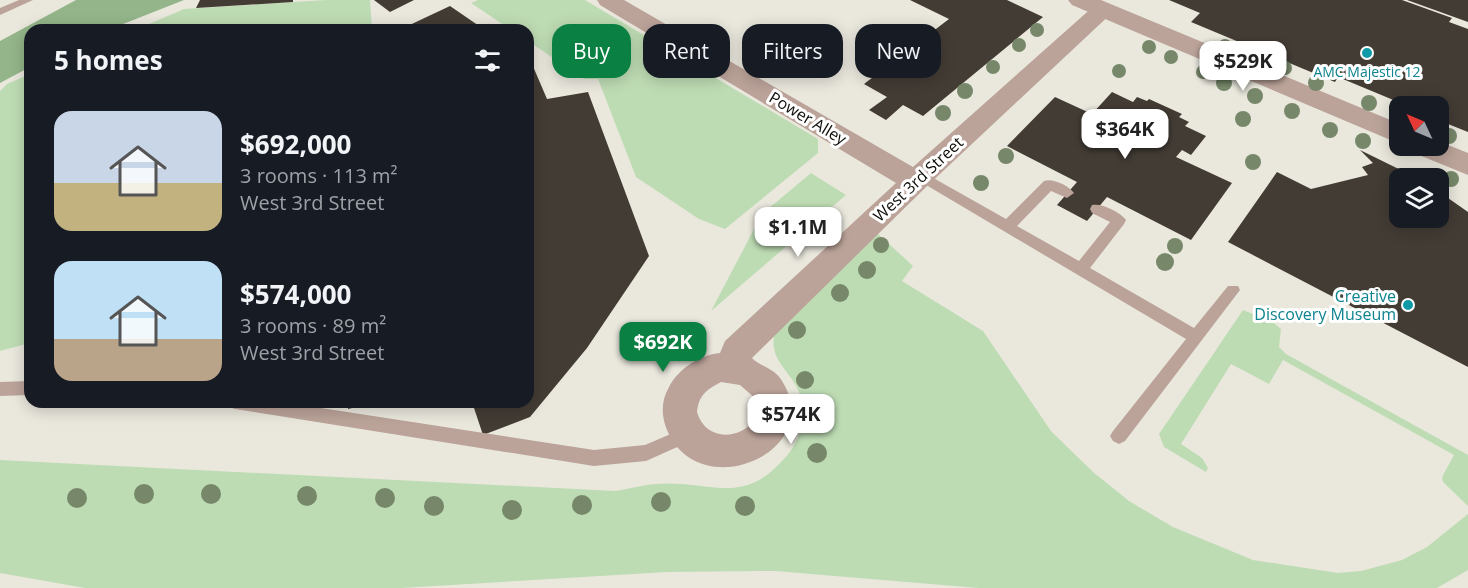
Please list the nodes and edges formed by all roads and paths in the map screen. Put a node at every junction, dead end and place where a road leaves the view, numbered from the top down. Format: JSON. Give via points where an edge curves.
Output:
{"nodes":[{"id":1,"x":28,"y":0,"type":"edge"},
{"id":2,"x":608,"y":0,"type":"edge"},
{"id":3,"x":1099,"y":3,"type":"edge"},
{"id":4,"x":0,"y":12,"type":"edge"},
{"id":5,"x":1389,"y":130,"type":"edge"},
{"id":6,"x":1447,"y":156,"type":"edge"},
{"id":7,"x":1468,"y":165,"type":"edge"},
{"id":8,"x":918,"y":179,"type":"junction"},
{"id":9,"x":1067,"y":193,"type":"dead end"},
{"id":10,"x":1097,"y":209,"type":"dead end"},
{"id":11,"x":1007,"y":227,"type":"junction"},
{"id":12,"x":1080,"y":270,"type":"junction"},
{"id":13,"x":1233,"y":290,"type":"dead end"},
{"id":14,"x":1196,"y":338,"type":"junction"},
{"id":15,"x":733,"y":367,"type":"junction"},
{"id":16,"x":24,"y":388,"type":"edge"},
{"id":17,"x":0,"y":389,"type":"edge"},
{"id":18,"x":273,"y":408,"type":"edge"},
{"id":19,"x":687,"y":435,"type":"junction"},
{"id":20,"x":1119,"y":436,"type":"dead end"}],
"edges":[{"from":1,"to":4,"type":"lane"},
{"from":2,"to":8,"type":"street","name":"Power Alley"},
{"from":3,"to":5,"type":"street"},
{"from":3,"to":8,"type":"street","name":"West 3rd Street"},
{"from":6,"to":7,"type":"street"},
{"from":8,"to":11,"type":"lane"},
{"from":8,"to":15,"type":"street","name":"West 3rd Street","via":[[737,351]]},
{"from":9,"to":11,"type":"lane","via":[[1049,184]]},
{"from":10,"to":12,"type":"lane","via":[[1119,220]]},
{"from":11,"to":12,"type":"lane"},
{"from":12,"to":14,"type":"lane"},
{"from":13,"to":14,"type":"lane"},
{"from":14,"to":20,"type":"lane"},
{"from":15,"to":19,"type":"street","via":[[702,372],[685,388],[678,408]]},
{"from":15,"to":19,"type":"street","via":[[754,374],[770,389],[775,416],[770,429],[760,440],[731,452],[699,446]]},
{"from":16,"to":17,"type":"lane"},
{"from":18,"to":19,"type":"lane","via":[[594,458],[646,453]]}]}
